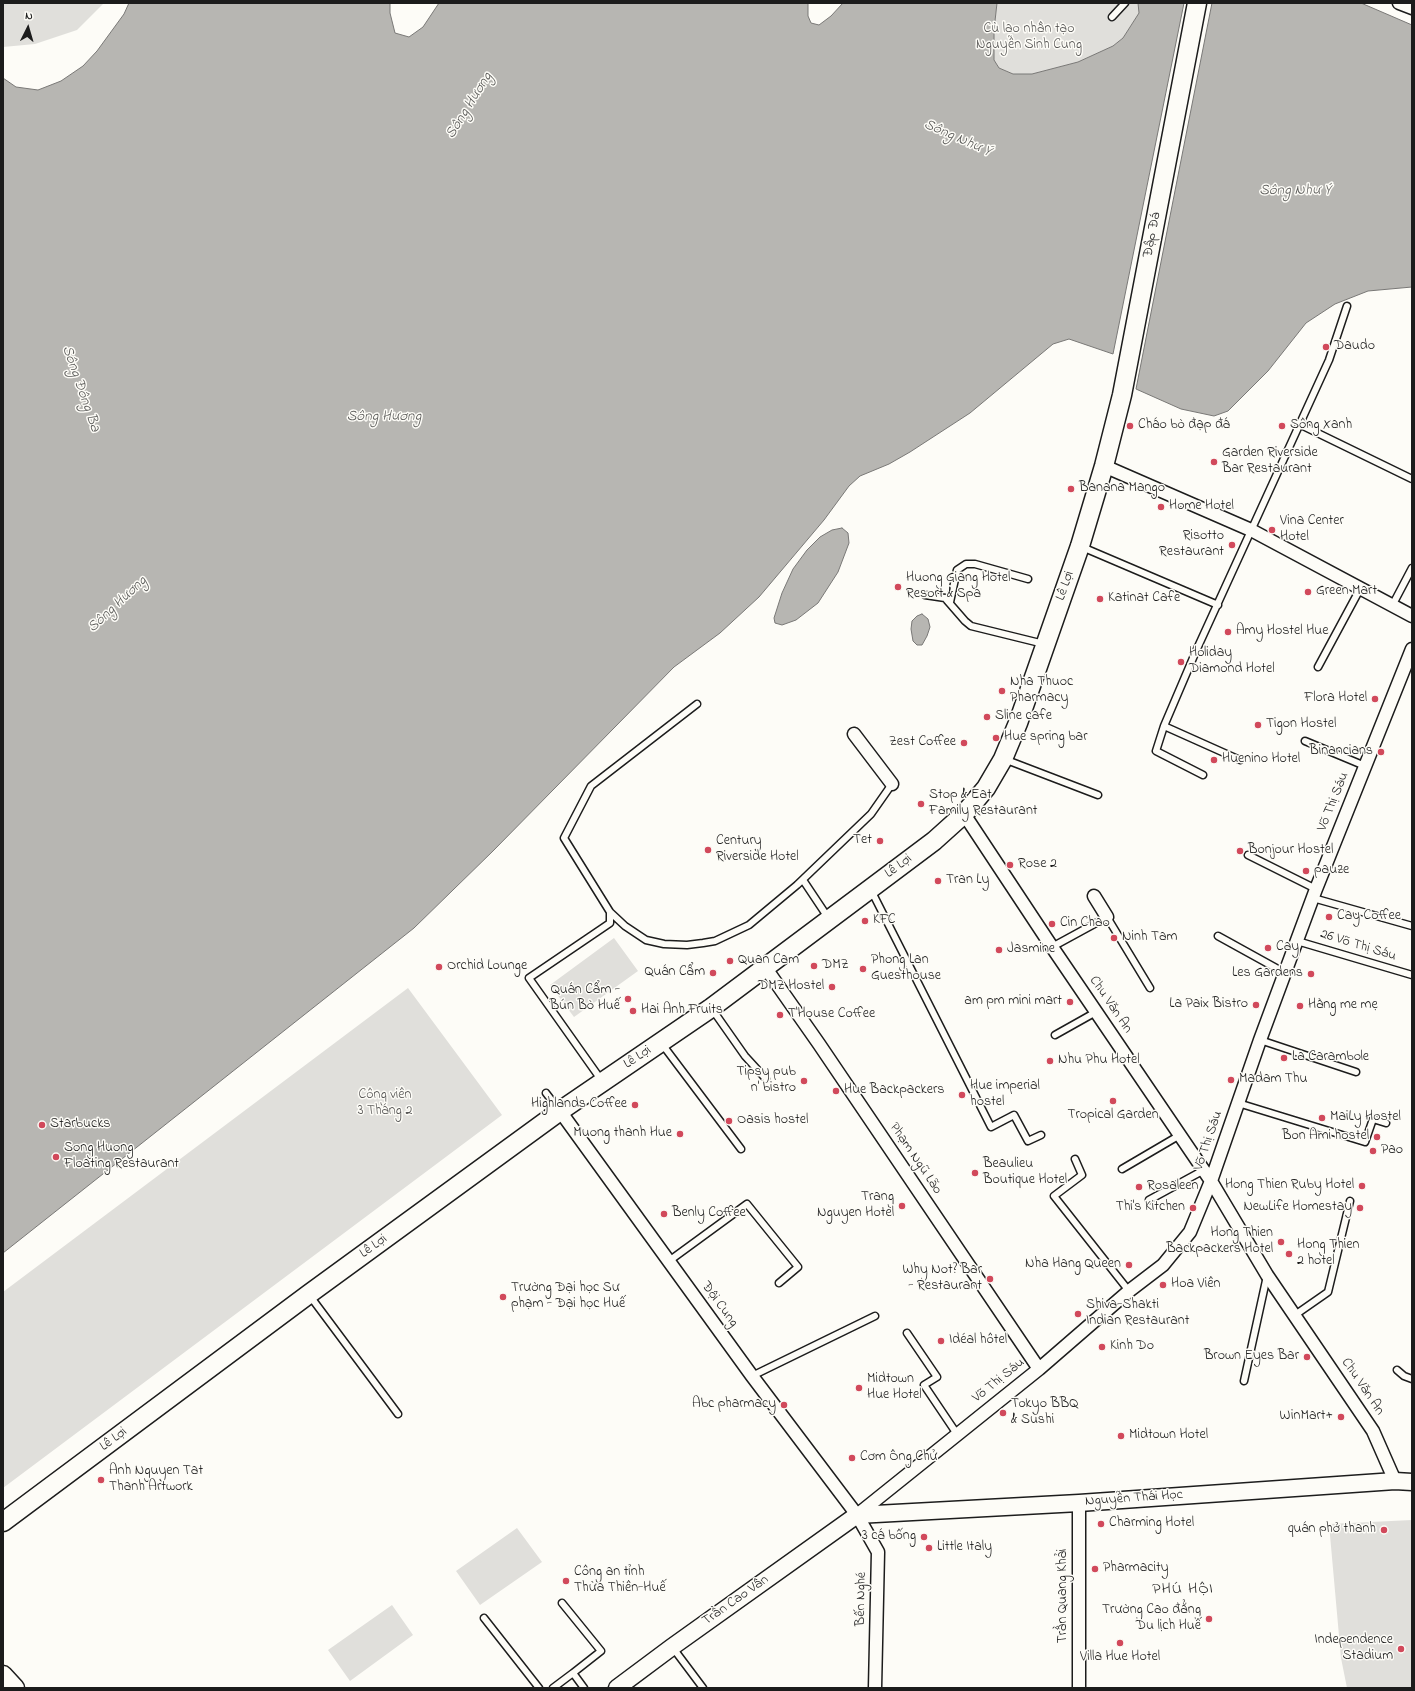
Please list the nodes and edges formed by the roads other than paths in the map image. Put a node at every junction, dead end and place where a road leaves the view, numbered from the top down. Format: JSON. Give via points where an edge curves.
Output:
{"nodes":[{"id":1,"x":1125,"y":3,"type":"edge"},
{"id":2,"x":1197,"y":3,"type":"edge"},
{"id":3,"x":1399,"y":3,"type":"edge"},
{"id":4,"x":1412,"y":8,"type":"edge"},
{"id":5,"x":1112,"y":17,"type":"dead end"},
{"id":6,"x":1347,"y":306,"type":"dead end"},
{"id":7,"x":1299,"y":424,"type":"junction"},
{"id":8,"x":1104,"y":466,"type":"junction"},
{"id":9,"x":1412,"y":479,"type":"edge"},
{"id":10,"x":1252,"y":530,"type":"junction"},
{"id":11,"x":1080,"y":546,"type":"junction"},
{"id":12,"x":1412,"y":568,"type":"edge"},
{"id":13,"x":1028,"y":579,"type":"dead end"},
{"id":14,"x":1360,"y":589,"type":"junction"},
{"id":15,"x":925,"y":595,"type":"dead end"},
{"id":16,"x":950,"y":602,"type":"junction"},
{"id":17,"x":1218,"y":605,"type":"junction"},
{"id":18,"x":1392,"y":606,"type":"junction"},
{"id":19,"x":1412,"y":616,"type":"edge"},
{"id":20,"x":1046,"y":644,"type":"junction"},
{"id":21,"x":1412,"y":649,"type":"edge"},
{"id":22,"x":1318,"y":667,"type":"dead end"},
{"id":23,"x":697,"y":704,"type":"dead end"},
{"id":24,"x":1164,"y":726,"type":"junction"},
{"id":25,"x":854,"y":734,"type":"dead end"},
{"id":26,"x":1305,"y":741,"type":"dead end"},
{"id":27,"x":1003,"y":759,"type":"junction"},
{"id":28,"x":1240,"y":760,"type":"dead end"},
{"id":29,"x":1365,"y":766,"type":"junction"},
{"id":30,"x":1203,"y":775,"type":"dead end"},
{"id":31,"x":892,"y":784,"type":"joint"},
{"id":32,"x":1098,"y":795,"type":"dead end"},
{"id":33,"x":964,"y":814,"type":"junction"},
{"id":34,"x":1248,"y":855,"type":"dead end"},
{"id":35,"x":803,"y":880,"type":"junction"},
{"id":36,"x":870,"y":889,"type":"junction"},
{"id":37,"x":1314,"y":894,"type":"junction"},
{"id":38,"x":1094,"y":896,"type":"dead end"},
{"id":39,"x":610,"y":912,"type":"junction"},
{"id":40,"x":1107,"y":917,"type":"junction"},
{"id":41,"x":829,"y":919,"type":"junction"},
{"id":42,"x":1412,"y":926,"type":"edge"},
{"id":43,"x":1218,"y":936,"type":"dead end"},
{"id":44,"x":1297,"y":941,"type":"junction"},
{"id":45,"x":1052,"y":947,"type":"junction"},
{"id":46,"x":765,"y":967,"type":"junction"},
{"id":47,"x":1285,"y":973,"type":"junction"},
{"id":48,"x":1412,"y":975,"type":"edge"},
{"id":49,"x":1150,"y":988,"type":"dead end"},
{"id":50,"x":711,"y":1008,"type":"junction"},
{"id":51,"x":1096,"y":1012,"type":"junction"},
{"id":52,"x":1055,"y":1035,"type":"dead end"},
{"id":53,"x":1260,"y":1040,"type":"junction"},
{"id":54,"x":661,"y":1043,"type":"junction"},
{"id":55,"x":1356,"y":1072,"type":"dead end"},
{"id":56,"x":766,"y":1079,"type":"dead end"},
{"id":57,"x":603,"y":1082,"type":"junction"},
{"id":58,"x":546,"y":1093,"type":"dead end"},
{"id":59,"x":1238,"y":1103,"type":"junction"},
{"id":60,"x":560,"y":1111,"type":"junction"},
{"id":61,"x":1386,"y":1123,"type":"dead end"},
{"id":62,"x":1041,"y":1135,"type":"dead end"},
{"id":63,"x":1180,"y":1135,"type":"junction"},
{"id":64,"x":741,"y":1149,"type":"dead end"},
{"id":65,"x":1074,"y":1159,"type":"dead end"},
{"id":66,"x":1122,"y":1169,"type":"dead end"},
{"id":67,"x":1204,"y":1170,"type":"junction"},
{"id":68,"x":1211,"y":1181,"type":"junction"},
{"id":69,"x":1149,"y":1200,"type":"dead end"},
{"id":70,"x":1350,"y":1201,"type":"dead end"},
{"id":71,"x":669,"y":1261,"type":"junction"},
{"id":72,"x":1267,"y":1275,"type":"junction"},
{"id":73,"x":779,"y":1283,"type":"dead end"},
{"id":74,"x":1128,"y":1291,"type":"junction"},
{"id":75,"x":309,"y":1294,"type":"junction"},
{"id":76,"x":1295,"y":1315,"type":"junction"},
{"id":77,"x":874,"y":1316,"type":"dead end"},
{"id":78,"x":907,"y":1333,"type":"dead end"},
{"id":79,"x":1039,"y":1369,"type":"junction"},
{"id":80,"x":1397,"y":1370,"type":"dead end"},
{"id":81,"x":752,"y":1376,"type":"junction"},
{"id":82,"x":1412,"y":1379,"type":"edge"},
{"id":83,"x":1244,"y":1382,"type":"dead end"},
{"id":84,"x":398,"y":1414,"type":"dead end"},
{"id":85,"x":958,"y":1434,"type":"junction"},
{"id":86,"x":1395,"y":1481,"type":"junction"},
{"id":87,"x":1412,"y":1482,"type":"edge"},
{"id":88,"x":1079,"y":1503,"type":"junction"},
{"id":89,"x":857,"y":1515,"type":"junction"},
{"id":90,"x":3,"y":1522,"type":"edge"},
{"id":91,"x":562,"y":1603,"type":"dead end"},
{"id":92,"x":484,"y":1618,"type":"dead end"},
{"id":93,"x":672,"y":1647,"type":"junction"},
{"id":94,"x":573,"y":1673,"type":"junction"},
{"id":95,"x":3,"y":1675,"type":"edge"},
{"id":96,"x":15,"y":1688,"type":"edge"},
{"id":97,"x":539,"y":1688,"type":"edge"},
{"id":98,"x":553,"y":1688,"type":"edge"},
{"id":99,"x":584,"y":1688,"type":"edge"},
{"id":100,"x":617,"y":1688,"type":"edge"},
{"id":101,"x":702,"y":1688,"type":"edge"},
{"id":102,"x":875,"y":1688,"type":"edge"},
{"id":103,"x":1079,"y":1688,"type":"edge"}],
"edges":[{"from":1,"to":5,"type":"lane"},
{"from":2,"to":8,"type":"main road","name":"Đập Đá","via":[[1122,395]]},
{"from":3,"to":4,"type":"street"},
{"from":6,"to":7,"type":"lane","via":[[1330,360]]},
{"from":7,"to":9,"type":"lane"},
{"from":7,"to":10,"type":"lane"},
{"from":8,"to":10,"type":"street"},
{"from":8,"to":11,"type":"main road","name":"Lê Lợi"},
{"from":10,"to":14,"type":"street"},
{"from":10,"to":17,"type":"lane"},
{"from":11,"to":17,"type":"lane"},
{"from":11,"to":20,"type":"main road","name":"Lê Lợi"},
{"from":12,"to":18,"type":"lane"},
{"from":13,"to":16,"type":"lane","via":[[975,564],[966,564],[957,570]]},
{"from":14,"to":18,"type":"street"},
{"from":14,"to":22,"type":"lane"},
{"from":15,"to":16,"type":"lane","via":[[943,597]]},
{"from":16,"to":20,"type":"lane","via":[[968,624]]},
{"from":17,"to":24,"type":"lane"},
{"from":18,"to":19,"type":"street"},
{"from":20,"to":27,"type":"main road","name":"Lê Lợi"},
{"from":21,"to":29,"type":"street","name":"Võ Thị Sáu"},
{"from":23,"to":39,"type":"lane","via":[[591,786],[564,838]]},
{"from":24,"to":28,"type":"lane"},
{"from":24,"to":30,"type":"lane","via":[[1156,751]]},
{"from":25,"to":31,"type":"street"},
{"from":26,"to":29,"type":"lane"},
{"from":27,"to":32,"type":"lane"},
{"from":27,"to":33,"type":"main road","name":"Lê Lợi","via":[[986,788]]},
{"from":29,"to":37,"type":"street","name":"Võ Thị Sáu"},
{"from":31,"to":35,"type":"lane","via":[[871,814]]},
{"from":33,"to":36,"type":"main road","name":"Lê Lợi","via":[[934,841]]},
{"from":33,"to":45,"type":"street","name":"Chu Văn An"},
{"from":34,"to":37,"type":"lane"},
{"from":35,"to":39,"type":"lane","via":[[749,925],[715,941],[703,943],[664,944],[646,940]]},
{"from":35,"to":41,"type":"lane"},
{"from":36,"to":41,"type":"main road","name":"Lê Lợi"},
{"from":36,"to":62,"type":"lane","via":[[991,1127],[1014,1115],[1028,1141]]},
{"from":37,"to":42,"type":"lane"},
{"from":37,"to":44,"type":"street","name":"Võ Thị Sáu"},
{"from":38,"to":40,"type":"street"},
{"from":39,"to":57,"type":"lane","via":[[610,923],[529,978]]},
{"from":40,"to":45,"type":"lane"},
{"from":40,"to":49,"type":"lane"},
{"from":41,"to":46,"type":"main road","name":"Lê Lợi"},
{"from":43,"to":47,"type":"lane"},
{"from":44,"to":47,"type":"street","name":"Võ Thị Sáu"},
{"from":44,"to":48,"type":"lane","name":"26 Võ Thị Sáu"},
{"from":45,"to":51,"type":"street","name":"Chu Văn An"},
{"from":46,"to":50,"type":"main road","name":"Lê Lợi"},
{"from":46,"to":79,"type":"street","name":"Phạm Ngũ Lão","via":[[824,1050]]},
{"from":47,"to":53,"type":"street","name":"Võ Thị Sáu"},
{"from":50,"to":54,"type":"main road","name":"Lê Lợi"},
{"from":50,"to":56,"type":"lane","via":[[745,1056]]},
{"from":51,"to":52,"type":"lane"},
{"from":51,"to":63,"type":"street","name":"Chu Văn An"},
{"from":53,"to":55,"type":"lane"},
{"from":53,"to":59,"type":"street","name":"Võ Thị Sáu"},
{"from":54,"to":57,"type":"main road","name":"Lê Lợi"},
{"from":54,"to":64,"type":"lane"},
{"from":57,"to":60,"type":"main road","name":"Lê Lợi"},
{"from":58,"to":60,"type":"lane"},
{"from":59,"to":61,"type":"lane","via":[[1366,1142],[1373,1119]]},
{"from":59,"to":68,"type":"street","name":"Võ Thị Sáu"},
{"from":60,"to":71,"type":"street","name":"Đội Cung"},
{"from":60,"to":75,"type":"main road","name":"Lê Lợi"},
{"from":63,"to":66,"type":"lane"},
{"from":63,"to":67,"type":"street","name":"Chu Văn An"},
{"from":65,"to":74,"type":"lane","via":[[1082,1175],[1054,1196]]},
{"from":67,"to":68,"type":"street","name":"Chu Văn An"},
{"from":67,"to":69,"type":"lane"},
{"from":68,"to":72,"type":"street","name":"Chu Văn An"},
{"from":68,"to":74,"type":"street","name":"Võ Thị Sáu","via":[[1190,1232],[1163,1265]]},
{"from":70,"to":76,"type":"lane","via":[[1328,1292]]},
{"from":71,"to":73,"type":"lane","via":[[747,1204],[798,1267]]},
{"from":71,"to":81,"type":"street","name":"Đội Cung"},
{"from":72,"to":76,"type":"street","name":"Chu Văn An"},
{"from":72,"to":83,"type":"lane"},
{"from":74,"to":79,"type":"street","name":"Võ Thị Sáu"},
{"from":75,"to":84,"type":"lane"},
{"from":75,"to":90,"type":"main road","name":"Lê Lợi"},
{"from":76,"to":86,"type":"street","name":"Chu Văn An","via":[[1374,1431]]},
{"from":77,"to":81,"type":"lane"},
{"from":78,"to":85,"type":"lane","via":[[936,1377],[924,1385]]},
{"from":79,"to":85,"type":"street","name":"Võ Thị Sáu"},
{"from":80,"to":82,"type":"lane"},
{"from":81,"to":89,"type":"street","name":"Đội Cung"},
{"from":85,"to":89,"type":"street","name":"Võ Thị Sáu"},
{"from":86,"to":87,"type":"street","name":"Nguyễn Thái Học"},
{"from":86,"to":88,"type":"street","name":"Nguyễn Thái Học"},
{"from":88,"to":89,"type":"street","name":"Nguyễn Thái Học"},
{"from":88,"to":103,"type":"street","name":"Trần Quang Khải"},
{"from":89,"to":93,"type":"street","name":"Trần Cao Vân"},
{"from":89,"to":102,"type":"street","name":"Bến Nghé","via":[[878,1552]]},
{"from":91,"to":94,"type":"lane","via":[[601,1651]]},
{"from":92,"to":97,"type":"lane"},
{"from":93,"to":100,"type":"street","name":"Trần Cao Vân"},
{"from":93,"to":101,"type":"lane"},
{"from":94,"to":98,"type":"lane"},
{"from":94,"to":99,"type":"lane"},
{"from":95,"to":96,"type":"main road"}]}
